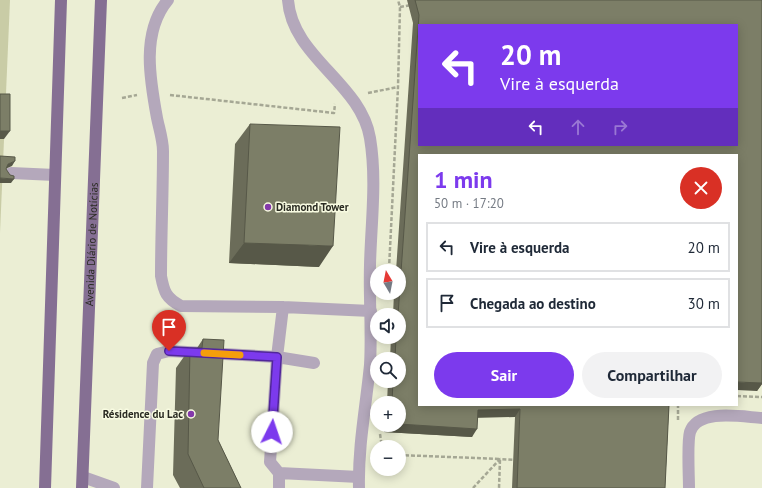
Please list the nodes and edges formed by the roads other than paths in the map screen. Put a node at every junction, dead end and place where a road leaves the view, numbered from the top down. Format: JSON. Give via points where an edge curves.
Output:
{"nodes":[{"id":1,"x":61,"y":0,"type":"edge"},
{"id":2,"x":101,"y":0,"type":"edge"},
{"id":3,"x":288,"y":0,"type":"edge"},
{"id":4,"x":166,"y":1,"type":"edge"},
{"id":5,"x":12,"y":173,"type":"dead end"},
{"id":6,"x":55,"y":175,"type":"junction"},
{"id":7,"x":283,"y":307,"type":"junction"},
{"id":8,"x":371,"y":308,"type":"edge"},
{"id":9,"x":370,"y":311,"type":"edge"},
{"id":10,"x":370,"y":344,"type":"edge"},
{"id":11,"x":277,"y":357,"type":"junction"},
{"id":12,"x":314,"y":363,"type":"dead end"},
{"id":13,"x":762,"y":418,"type":"edge"},
{"id":14,"x":279,"y":473,"type":"junction"},
{"id":15,"x":82,"y":482,"type":"edge"},
{"id":16,"x":359,"y":482,"type":"edge"},
{"id":17,"x":45,"y":488,"type":"edge"},
{"id":18,"x":114,"y":488,"type":"edge"},
{"id":19,"x":147,"y":488,"type":"edge"},
{"id":20,"x":279,"y":488,"type":"edge"},
{"id":21,"x":689,"y":488,"type":"edge"}],
"edges":[{"from":1,"to":6,"type":"main road"},
{"from":2,"to":15,"type":"main road","name":"Avenida Diário de Notícias"},
{"from":3,"to":8,"type":"lane","via":[[288,10],[297,29],[315,57],[351,97],[368,130],[374,170]]},
{"from":4,"to":7,"type":"lane","via":[[154,23],[151,39],[152,93],[163,149],[161,276],[164,290],[170,300],[180,306]]},
{"from":5,"to":6,"type":"lane"},
{"from":6,"to":17,"type":"main road"},
{"from":7,"to":9,"type":"lane"},
{"from":7,"to":11,"type":"lane"},
{"from":10,"to":16,"type":"lane"},
{"from":11,"to":12,"type":"lane"},
{"from":11,"to":14,"type":"lane","via":[[270,462]]},
{"from":11,"to":19,"type":"lane","via":[[169,351],[156,354],[152,363]]},
{"from":13,"to":21,"type":"lane","via":[[711,416],[698,421],[690,431]]},
{"from":14,"to":16,"type":"lane"},
{"from":14,"to":20,"type":"lane"},
{"from":15,"to":18,"type":"lane"}]}
